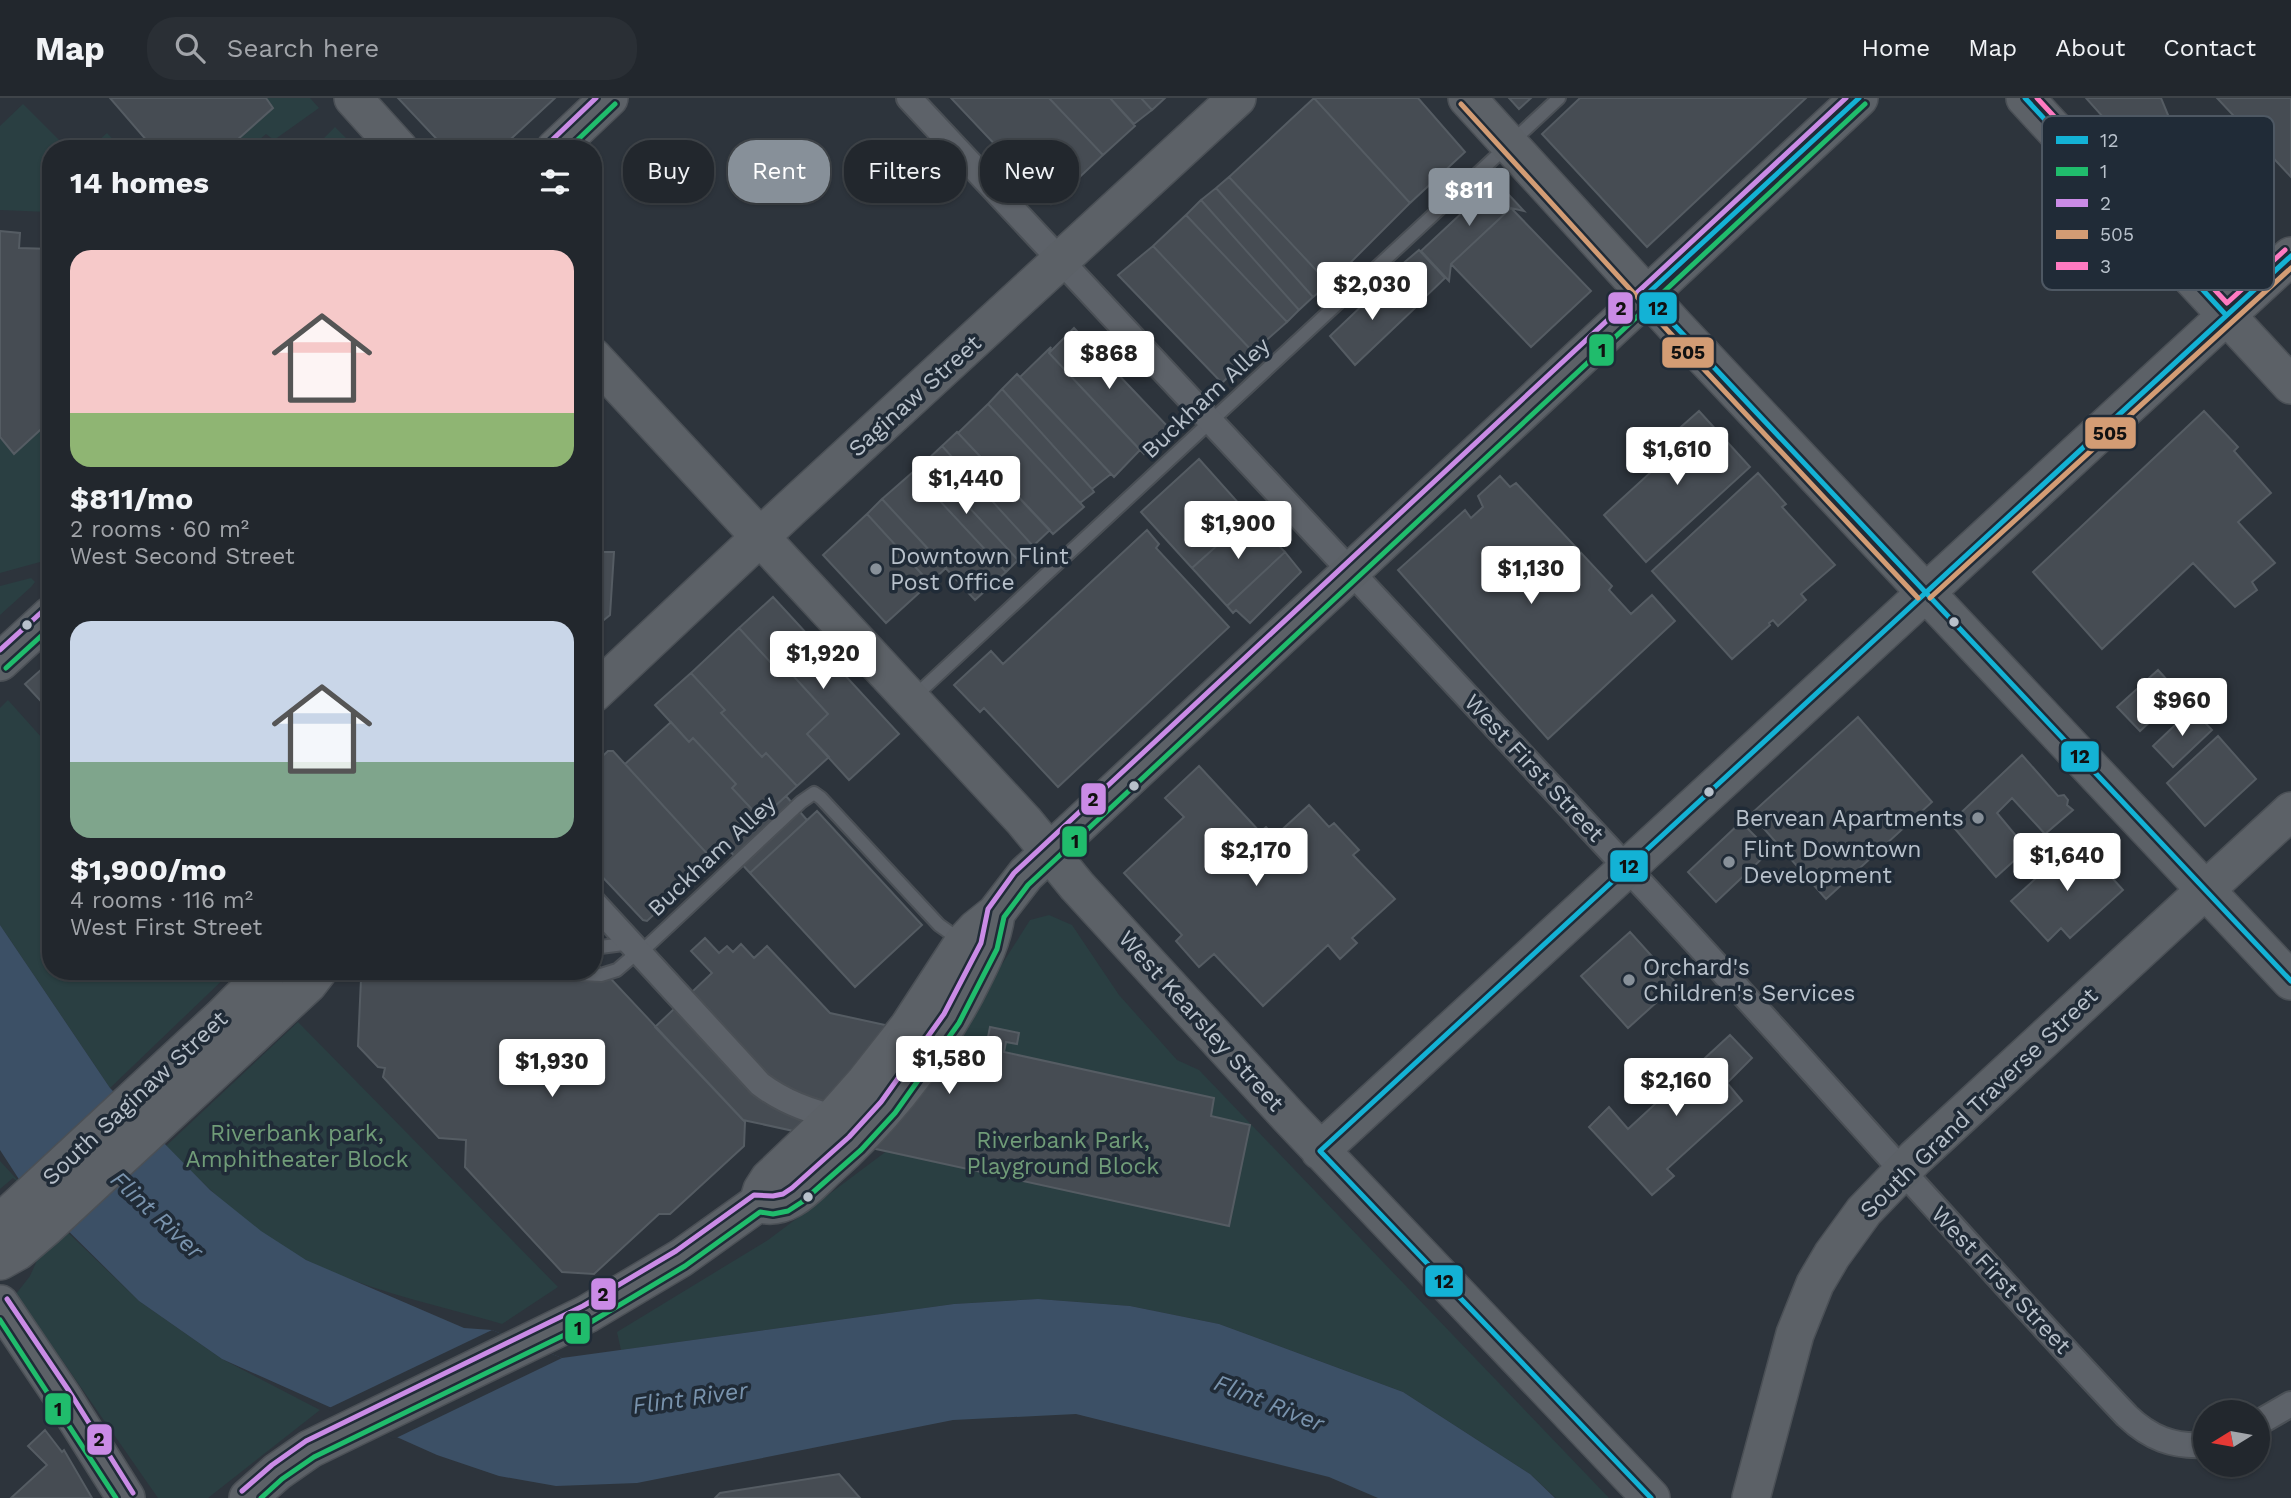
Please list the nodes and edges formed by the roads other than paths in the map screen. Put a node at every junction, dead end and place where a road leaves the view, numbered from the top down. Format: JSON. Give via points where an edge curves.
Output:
{"nodes":[{"id":1,"x":353,"y":98,"type":"edge"},
{"id":2,"x":609,"y":98,"type":"edge"},
{"id":3,"x":909,"y":98,"type":"edge"},
{"id":4,"x":1237,"y":98,"type":"edge"},
{"id":5,"x":1467,"y":98,"type":"edge"},
{"id":6,"x":1559,"y":98,"type":"edge"},
{"id":7,"x":1859,"y":98,"type":"edge"},
{"id":8,"x":2025,"y":98,"type":"edge"},
{"id":9,"x":2042,"y":116,"type":"edge"},
{"id":10,"x":392,"y":140,"type":"edge"},
{"id":11,"x":565,"y":140,"type":"edge"},
{"id":12,"x":1509,"y":145,"type":"junction"},
{"id":13,"x":2291,"y":256,"type":"edge"},
{"id":14,"x":1061,"y":261,"type":"junction"},
{"id":15,"x":2274,"y":271,"type":"edge"},
{"id":16,"x":2203,"y":290,"type":"edge"},
{"id":17,"x":2254,"y":290,"type":"edge"},
{"id":18,"x":1646,"y":295,"type":"junction"},
{"id":19,"x":2226,"y":315,"type":"junction"},
{"id":20,"x":602,"y":380,"type":"edge"},
{"id":21,"x":2291,"y":386,"type":"edge"},
{"id":22,"x":1211,"y":422,"type":"junction"},
{"id":23,"x":761,"y":537,"type":"junction"},
{"id":24,"x":1350,"y":571,"type":"junction"},
{"id":25,"x":1924,"y":592,"type":"junction"},
{"id":26,"x":42,"y":623,"type":"edge"},
{"id":27,"x":0,"y":662,"type":"edge"},
{"id":28,"x":602,"y":686,"type":"edge"},
{"id":29,"x":911,"y":699,"type":"junction"},
{"id":30,"x":2291,"y":811,"type":"edge"},
{"id":31,"x":1049,"y":852,"type":"junction"},
{"id":32,"x":1628,"y":869,"type":"junction"},
{"id":33,"x":2205,"y":890,"type":"junction"},
{"id":34,"x":602,"y":911,"type":"edge"},
{"id":35,"x":602,"y":948,"type":"edge"},
{"id":36,"x":637,"y":949,"type":"junction"},
{"id":37,"x":974,"y":949,"type":"junction"},
{"id":38,"x":602,"y":975,"type":"edge"},
{"id":39,"x":263,"y":980,"type":"edge"},
{"id":40,"x":311,"y":980,"type":"edge"},
{"id":41,"x":2291,"y":981,"type":"edge"},
{"id":42,"x":234,"y":1028,"type":"junction"},
{"id":43,"x":834,"y":1117,"type":"junction"},
{"id":44,"x":872,"y":1125,"type":"junction"},
{"id":45,"x":1320,"y":1150,"type":"junction"},
{"id":46,"x":1903,"y":1170,"type":"junction"},
{"id":47,"x":758,"y":1203,"type":"junction"},
{"id":48,"x":23,"y":1218,"type":"edge"},
{"id":49,"x":0,"y":1261,"type":"edge"},
{"id":50,"x":0,"y":1304,"type":"edge"},
{"id":51,"x":2291,"y":1404,"type":"edge"},
{"id":52,"x":2270,"y":1416,"type":"edge"},
{"id":53,"x":2193,"y":1445,"type":"edge"},
{"id":54,"x":126,"y":1498,"type":"edge"},
{"id":55,"x":248,"y":1498,"type":"edge"},
{"id":56,"x":1651,"y":1498,"type":"edge"},
{"id":57,"x":1751,"y":1498,"type":"edge"}],
"edges":[{"from":1,"to":10,"type":"street"},
{"from":2,"to":11,"type":"street"},
{"from":3,"to":14,"type":"street","name":"West First Street"},
{"from":4,"to":14,"type":"street","name":"Saginaw Street"},
{"from":5,"to":12,"type":"street"},
{"from":6,"to":12,"type":"lane","name":"Buckham Alley"},
{"from":7,"to":18,"type":"street"},
{"from":8,"to":9,"type":"street"},
{"from":12,"to":18,"type":"street"},
{"from":12,"to":22,"type":"lane","name":"Buckham Alley"},
{"from":13,"to":15,"type":"street"},
{"from":14,"to":22,"type":"street","name":"West First Street"},
{"from":14,"to":23,"type":"street","name":"Saginaw Street"},
{"from":16,"to":19,"type":"street"},
{"from":17,"to":19,"type":"street"},
{"from":18,"to":24,"type":"street"},
{"from":18,"to":25,"type":"street"},
{"from":19,"to":21,"type":"street"},
{"from":19,"to":25,"type":"street"},
{"from":20,"to":23,"type":"street","name":"West Kearsley Street"},
{"from":22,"to":24,"type":"street","name":"West First Street"},
{"from":22,"to":29,"type":"lane","name":"Buckham Alley"},
{"from":23,"to":28,"type":"street","name":"Saginaw Street"},
{"from":23,"to":29,"type":"street","name":"West Kearsley Street"},
{"from":24,"to":31,"type":"street"},
{"from":24,"to":32,"type":"street","name":"West First Street"},
{"from":25,"to":32,"type":"street"},
{"from":25,"to":33,"type":"street"},
{"from":26,"to":27,"type":"street"},
{"from":29,"to":31,"type":"street","name":"West Kearsley Street"},
{"from":30,"to":33,"type":"street","name":"South Grand Traverse Street"},
{"from":31,"to":37,"type":"street","via":[[996,913],[976,929]]},
{"from":31,"to":45,"type":"street","name":"West Kearsley Street"},
{"from":32,"to":45,"type":"street"},
{"from":32,"to":46,"type":"street","name":"West First Street"},
{"from":33,"to":41,"type":"street"},
{"from":33,"to":46,"type":"street","name":"South Grand Traverse Street"},
{"from":34,"to":36,"type":"street"},
{"from":35,"to":36,"type":"lane"},
{"from":36,"to":37,"type":"lane","name":"Buckham Alley","via":[[815,794],[939,925]]},
{"from":36,"to":38,"type":"lane","name":"Buckham Alley","via":[[617,970]]},
{"from":36,"to":43,"type":"street","via":[[760,1084],[790,1103]]},
{"from":37,"to":43,"type":"street"},
{"from":37,"to":44,"type":"street","via":[[942,1034]]},
{"from":39,"to":42,"type":"street","name":"South Saginaw Street"},
{"from":40,"to":42,"type":"street","name":"South Saginaw Street"},
{"from":42,"to":48,"type":"street","name":"South Saginaw Street"},
{"from":43,"to":44,"type":"street"},
{"from":43,"to":47,"type":"street","via":[[769,1179]]},
{"from":44,"to":47,"type":"street","via":[[797,1195],[773,1205]]},
{"from":45,"to":56,"type":"street","name":"West Kearsley Street"},
{"from":46,"to":53,"type":"street","name":"West First Street","via":[[2132,1421],[2152,1437]]},
{"from":46,"to":57,"type":"street","name":"South Grand Traverse Street","via":[[1843,1238],[1808,1299]]},
{"from":47,"to":55,"type":"street","via":[[681,1258],[587,1314],[299,1456]]},
{"from":48,"to":49,"type":"street","name":"South Saginaw Street","via":[[18,1251]]},
{"from":50,"to":54,"type":"street"},
{"from":51,"to":52,"type":"street"}]}
